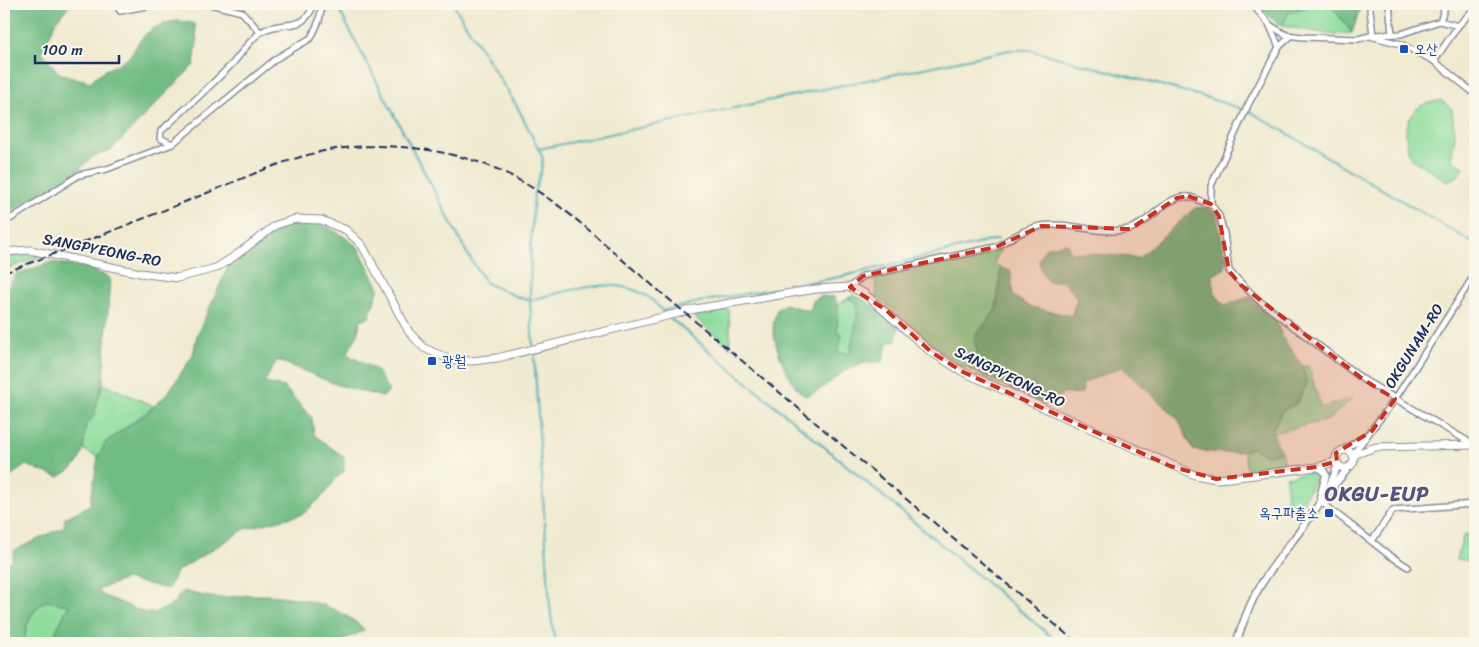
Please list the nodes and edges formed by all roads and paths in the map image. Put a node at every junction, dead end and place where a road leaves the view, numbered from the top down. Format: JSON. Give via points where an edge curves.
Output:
{"nodes":[{"id":1,"x":116,"y":4,"type":"edge"},
{"id":2,"x":157,"y":4,"type":"edge"},
{"id":3,"x":210,"y":4,"type":"edge"},
{"id":4,"x":314,"y":4,"type":"edge"},
{"id":5,"x":322,"y":4,"type":"edge"},
{"id":6,"x":1252,"y":4,"type":"edge"},
{"id":7,"x":1389,"y":4,"type":"edge"},
{"id":8,"x":1446,"y":4,"type":"edge"},
{"id":9,"x":1475,"y":8,"type":"edge"},
{"id":10,"x":1370,"y":10,"type":"dead end"},
{"id":11,"x":1440,"y":21,"type":"junction"},
{"id":12,"x":1270,"y":25,"type":"junction"},
{"id":13,"x":1458,"y":26,"type":"junction"},
{"id":14,"x":260,"y":32,"type":"junction"},
{"id":15,"x":1392,"y":34,"type":"junction"},
{"id":16,"x":1371,"y":35,"type":"junction"},
{"id":17,"x":1292,"y":36,"type":"junction"},
{"id":18,"x":1279,"y":47,"type":"junction"},
{"id":19,"x":1434,"y":61,"type":"junction"},
{"id":20,"x":1475,"y":94,"type":"edge"},
{"id":21,"x":172,"y":144,"type":"junction"},
{"id":22,"x":1211,"y":186,"type":"junction"},
{"id":23,"x":1198,"y":199,"type":"junction"},
{"id":24,"x":1210,"y":204,"type":"junction"},
{"id":25,"x":4,"y":223,"type":"edge"},
{"id":26,"x":4,"y":252,"type":"edge"},
{"id":27,"x":1475,"y":274,"type":"edge"},
{"id":28,"x":850,"y":287,"type":"junction"},
{"id":29,"x":1395,"y":399,"type":"junction"},
{"id":30,"x":1372,"y":431,"type":"junction"},
{"id":31,"x":1475,"y":445,"type":"edge"},
{"id":32,"x":1343,"y":450,"type":"junction"},
{"id":33,"x":1352,"y":461,"type":"junction"},
{"id":34,"x":1337,"y":462,"type":"junction"},
{"id":35,"x":1317,"y":467,"type":"junction"},
{"id":36,"x":1320,"y":501,"type":"junction"},
{"id":37,"x":1475,"y":504,"type":"edge"},
{"id":38,"x":1372,"y":540,"type":"junction"},
{"id":39,"x":1408,"y":567,"type":"dead end"},
{"id":40,"x":1236,"y":643,"type":"edge"}],
"edges":[{"from":1,"to":2,"type":"street","via":[[120,10]]},
{"from":3,"to":14,"type":"street","via":[[242,12]]},
{"from":4,"to":14,"type":"street","via":[[302,23]]},
{"from":5,"to":21,"type":"street","via":[[319,21],[310,38],[277,58]]},
{"from":6,"to":12,"type":"street"},
{"from":7,"to":15,"type":"street"},
{"from":8,"to":11,"type":"street"},
{"from":9,"to":13,"type":"street"},
{"from":10,"to":16,"type":"street"},
{"from":11,"to":13,"type":"street"},
{"from":11,"to":15,"type":"street"},
{"from":12,"to":17,"type":"street"},
{"from":12,"to":18,"type":"street"},
{"from":13,"to":19,"type":"street"},
{"from":14,"to":21,"type":"street","via":[[234,62],[161,132],[160,138]]},
{"from":15,"to":16,"type":"street"},
{"from":16,"to":17,"type":"street","via":[[1358,39]]},
{"from":16,"to":19,"type":"street","via":[[1401,44]]},
{"from":17,"to":18,"type":"street"},
{"from":18,"to":22,"type":"street"},
{"from":19,"to":20,"type":"street"},
{"from":21,"to":25,"type":"street","via":[[107,169],[79,175]]},
{"from":22,"to":23,"type":"street","via":[[1206,198]]},
{"from":22,"to":24,"type":"street"},
{"from":23,"to":24,"type":"street"},
{"from":23,"to":28,"type":"street","via":[[1188,196],[1177,198],[1147,221],[1130,229],[1041,226],[996,247],[863,276]]},
{"from":24,"to":29,"type":"street","via":[[1219,216],[1229,271],[1241,285],[1364,380]]},
{"from":26,"to":28,"type":"main road","name":"SANGPYEONG-RO","via":[[30,250],[177,278],[216,268],[276,225],[295,219],[321,220],[346,230],[362,245],[398,315],[424,348],[451,360],[472,361],[528,351],[675,313],[816,289]]},
{"from":27,"to":29,"type":"street","name":"OKGUNAM-RO"},
{"from":28,"to":35,"type":"main road","name":"SANGPYEONG-RO","via":[[864,293],[931,352],[963,372],[1183,470],[1216,480]]},
{"from":29,"to":30,"type":"street","name":"OKGUNAM-RO"},
{"from":29,"to":31,"type":"street"},
{"from":30,"to":32,"type":"street"},
{"from":30,"to":33,"type":"street","name":"OKGUNAM-RO"},
{"from":31,"to":33,"type":"main road","via":[[1376,447]]},
{"from":32,"to":33,"type":"main road","via":[[1349,451]]},
{"from":32,"to":34,"type":"main road","via":[[1337,456]]},
{"from":33,"to":34,"type":"main road","via":[[1343,467]]},
{"from":33,"to":36,"type":"street"},
{"from":34,"to":35,"type":"main road","name":"SANGPYEONG-RO"},
{"from":34,"to":36,"type":"street","via":[[1335,475]]},
{"from":35,"to":36,"type":"street","via":[[1326,475]]},
{"from":36,"to":38,"type":"street"},
{"from":36,"to":40,"type":"street","via":[[1261,584]]},
{"from":37,"to":38,"type":"street","via":[[1392,510]]},
{"from":38,"to":39,"type":"street"}]}
